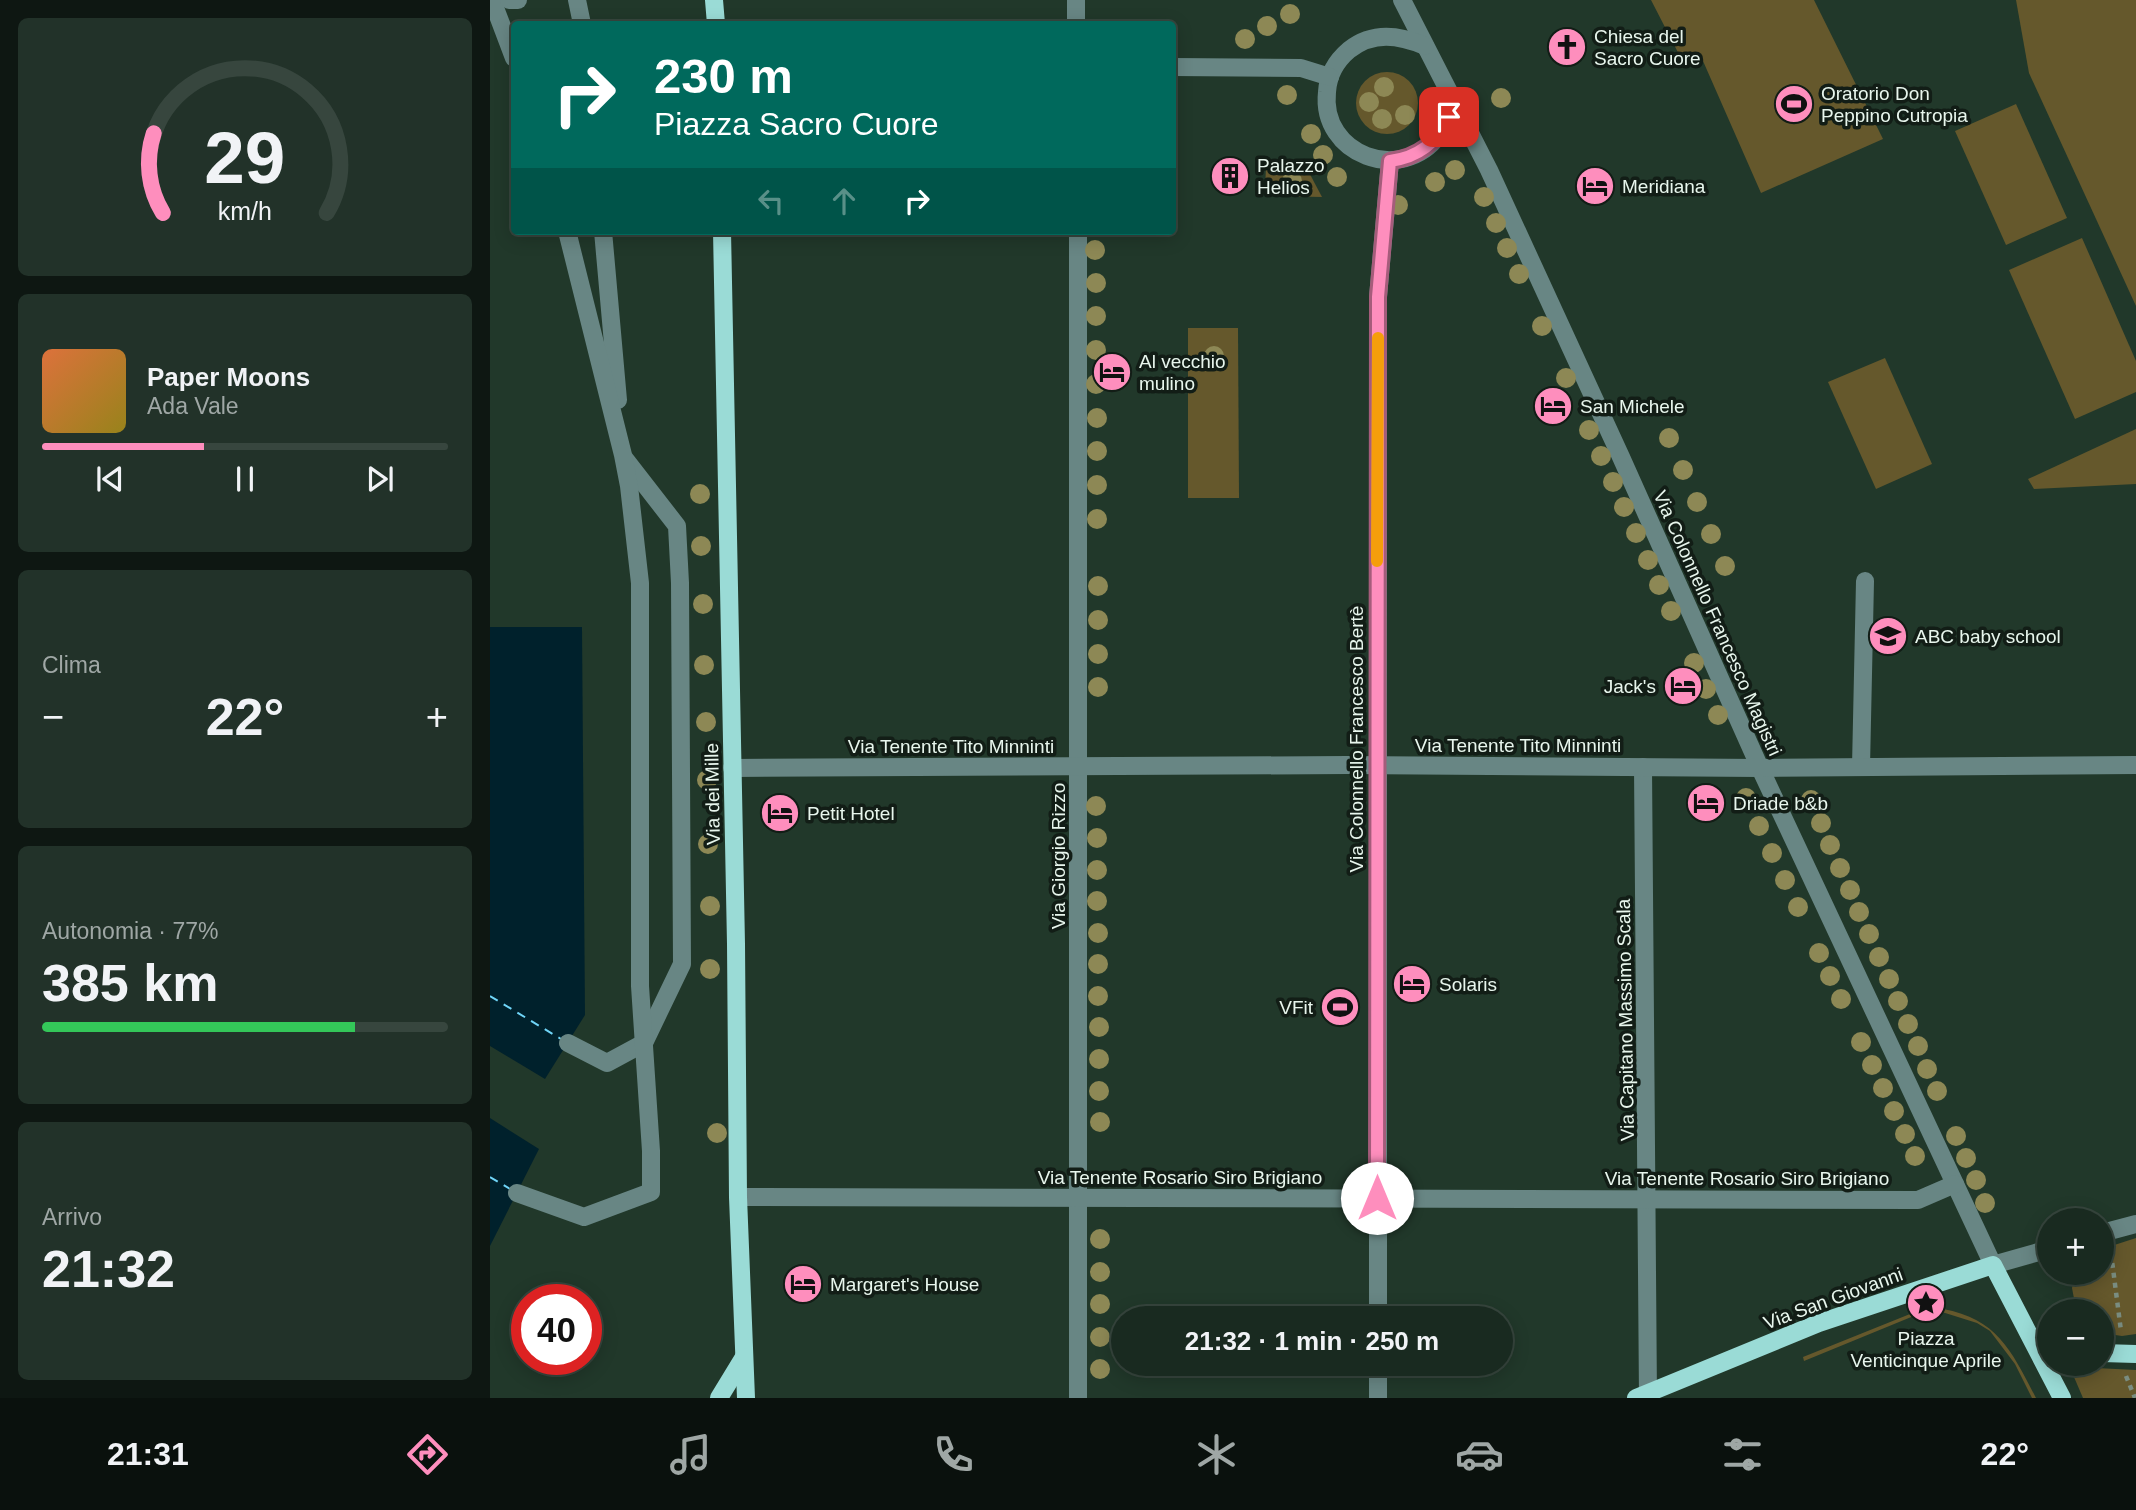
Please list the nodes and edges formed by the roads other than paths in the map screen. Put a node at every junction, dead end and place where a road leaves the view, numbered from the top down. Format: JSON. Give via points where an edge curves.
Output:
{"nodes":[{"id":1,"x":492,"y":0,"type":"edge"},
{"id":2,"x":509,"y":0,"type":"edge"},
{"id":3,"x":518,"y":0,"type":"edge"},
{"id":4,"x":577,"y":0,"type":"edge"},
{"id":5,"x":714,"y":0,"type":"edge"},
{"id":6,"x":1076,"y":0,"type":"edge"},
{"id":7,"x":1402,"y":0,"type":"edge"},
{"id":8,"x":581,"y":21,"type":"edge"},
{"id":9,"x":716,"y":21,"type":"edge"},
{"id":10,"x":1076,"y":21,"type":"edge"},
{"id":11,"x":1425,"y":46,"type":"junction"},
{"id":12,"x":511,"y":50,"type":"edge"},
{"id":13,"x":1176,"y":67,"type":"edge"},
{"id":14,"x":1330,"y":76,"type":"junction"},
{"id":15,"x":1453,"y":100,"type":"junction"},
{"id":16,"x":1390,"y":161,"type":"junction"},
{"id":17,"x":568,"y":235,"type":"edge"},
{"id":18,"x":603,"y":235,"type":"edge"},
{"id":19,"x":723,"y":235,"type":"edge"},
{"id":20,"x":1078,"y":235,"type":"edge"},
{"id":21,"x":623,"y":456,"type":"junction"},
{"id":22,"x":1865,"y":581,"type":"dead end"},
{"id":23,"x":2136,"y":765,"type":"edge"},
{"id":24,"x":1377,"y":766,"type":"junction"},
{"id":25,"x":1079,"y":767,"type":"junction"},
{"id":26,"x":1643,"y":767,"type":"junction"},
{"id":27,"x":1861,"y":767,"type":"junction"},
{"id":28,"x":733,"y":768,"type":"junction"},
{"id":29,"x":1760,"y":768,"type":"junction"},
{"id":30,"x":568,"y":1043,"type":"dead end"},
{"id":31,"x":644,"y":1043,"type":"junction"},
{"id":32,"x":1955,"y":1184,"type":"junction"},
{"id":33,"x":517,"y":1193,"type":"dead end"},
{"id":34,"x":737,"y":1197,"type":"junction"},
{"id":35,"x":1078,"y":1198,"type":"junction"},
{"id":36,"x":1377,"y":1198,"type":"junction"},
{"id":37,"x":1647,"y":1199,"type":"junction"},
{"id":38,"x":2136,"y":1224,"type":"edge"},
{"id":39,"x":2114,"y":1235,"type":"edge"},
{"id":40,"x":2037,"y":1252,"type":"edge"},
{"id":41,"x":1993,"y":1265,"type":"junction"},
{"id":42,"x":1378,"y":1306,"type":"edge"},
{"id":43,"x":2028,"y":1332,"type":"junction"},
{"id":44,"x":2037,"y":1335,"type":"edge"},
{"id":45,"x":2114,"y":1353,"type":"edge"},
{"id":46,"x":2136,"y":1354,"type":"edge"},
{"id":47,"x":744,"y":1357,"type":"junction"},
{"id":48,"x":1378,"y":1376,"type":"edge"},
{"id":49,"x":1644,"y":1396,"type":"edge"},
{"id":50,"x":719,"y":1398,"type":"edge"},
{"id":51,"x":746,"y":1398,"type":"edge"},
{"id":52,"x":1078,"y":1398,"type":"edge"},
{"id":53,"x":1378,"y":1398,"type":"edge"},
{"id":54,"x":2062,"y":1398,"type":"edge"}],
"edges":[{"from":1,"to":12,"type":"street"},
{"from":2,"to":3,"type":"street"},
{"from":4,"to":8,"type":"street"},
{"from":5,"to":9,"type":"main road"},
{"from":6,"to":10,"type":"street"},
{"from":7,"to":11,"type":"street","name":"Via Colonnello Francesco Magistri"},
{"from":11,"to":14,"type":"street","via":[[1398,36],[1372,38],[1343,55]]},
{"from":11,"to":15,"type":"street","name":"Via Colonnello Francesco Magistri"},
{"from":13,"to":14,"type":"street","via":[[1301,68]]},
{"from":14,"to":16,"type":"street","via":[[1326,96],[1334,129],[1358,152]]},
{"from":15,"to":16,"type":"street","via":[[1444,128],[1432,143],[1415,155]]},
{"from":15,"to":29,"type":"street","name":"Via Colonnello Francesco Magistri"},
{"from":16,"to":24,"type":"street","name":"Via Colonnello Francesco Bertè","via":[[1378,297]]},
{"from":17,"to":21,"type":"street"},
{"from":18,"to":21,"type":"street"},
{"from":19,"to":28,"type":"main road","name":"Via dei Mille"},
{"from":20,"to":25,"type":"street","name":"Via Giorgio Rizzo"},
{"from":21,"to":31,"type":"street","via":[[640,583],[640,986]]},
{"from":21,"to":31,"type":"street","via":[[677,526],[680,583],[682,964]]},
{"from":22,"to":27,"type":"street"},
{"from":23,"to":27,"type":"street","name":"Via Tenente Tito Minninti"},
{"from":24,"to":25,"type":"street","name":"Via Tenente Tito Minninti"},
{"from":24,"to":26,"type":"street","name":"Via Tenente Tito Minninti"},
{"from":24,"to":36,"type":"street","name":"Via Colonnello Francesco Bertè"},
{"from":25,"to":28,"type":"street","name":"Via Tenente Tito Minninti"},
{"from":25,"to":35,"type":"street","name":"Via Giorgio Rizzo"},
{"from":26,"to":29,"type":"street","name":"Via Tenente Tito Minninti"},
{"from":26,"to":37,"type":"street","name":"Via Capitano Massimo Scala"},
{"from":27,"to":29,"type":"street","name":"Via Tenente Tito Minninti"},
{"from":28,"to":34,"type":"main road","name":"Via dei Mille"},
{"from":29,"to":32,"type":"street","name":"Via Colonnello Francesco Magistri"},
{"from":30,"to":31,"type":"street","via":[[607,1063]]},
{"from":31,"to":33,"type":"street","via":[[651,1192],[584,1217]]},
{"from":32,"to":37,"type":"street","name":"Via Tenente Rosario Siro Brigiano","via":[[1918,1200]]},
{"from":32,"to":41,"type":"street","name":"Via Colonnello Francesco Magistri"},
{"from":34,"to":35,"type":"street","name":"Via Tenente Rosario Siro Brigiano"},
{"from":34,"to":47,"type":"main road","name":"Via dei Mille"},
{"from":35,"to":36,"type":"street","name":"Via Tenente Rosario Siro Brigiano"},
{"from":35,"to":52,"type":"street","name":"Via Giorgio Rizzo"},
{"from":36,"to":37,"type":"street","name":"Via Tenente Rosario Siro Brigiano"},
{"from":36,"to":42,"type":"street","name":"Via Colonnello Francesco Bertè"},
{"from":37,"to":49,"type":"street","name":"Via Capitano Massimo Scala"},
{"from":38,"to":39,"type":"street"},
{"from":40,"to":41,"type":"street","name":"Via San Giovanni"},
{"from":41,"to":43,"type":"main road"},
{"from":41,"to":49,"type":"main road","name":"Via San Giovanni","via":[[1819,1323]]},
{"from":43,"to":44,"type":"main road"},
{"from":43,"to":54,"type":"main road"},
{"from":45,"to":46,"type":"main road"},
{"from":47,"to":50,"type":"main road"},
{"from":47,"to":51,"type":"main road","name":"Via dei Mille"},
{"from":48,"to":53,"type":"street"}]}
